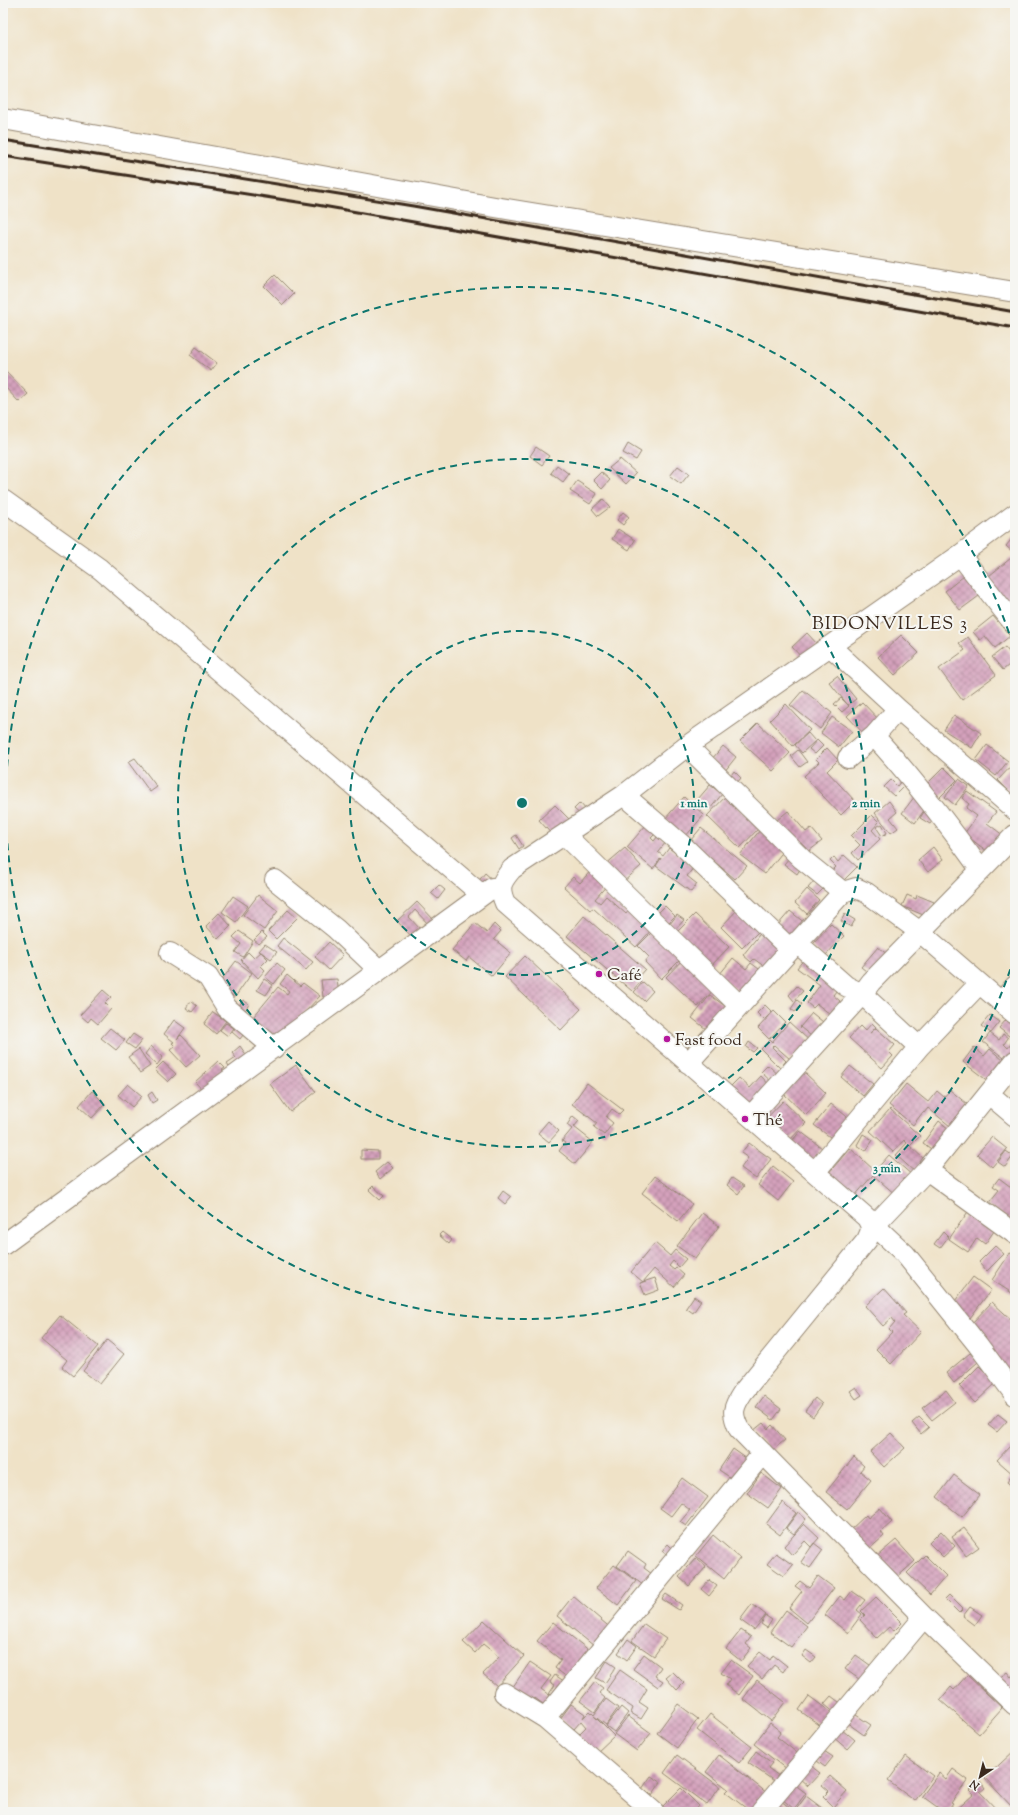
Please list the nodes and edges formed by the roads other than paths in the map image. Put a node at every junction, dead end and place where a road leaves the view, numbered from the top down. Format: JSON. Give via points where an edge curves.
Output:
{"nodes":[{"id":1,"x":3,"y":119,"type":"edge"},
{"id":2,"x":1015,"y":292,"type":"edge"},
{"id":3,"x":3,"y":500,"type":"edge"},
{"id":4,"x":1015,"y":514,"type":"edge"},
{"id":5,"x":960,"y":555,"type":"junction"},
{"id":6,"x":1015,"y":625,"type":"edge"},
{"id":7,"x":830,"y":646,"type":"junction"},
{"id":8,"x":898,"y":709,"type":"junction"},
{"id":9,"x":874,"y":736,"type":"junction"},
{"id":10,"x":688,"y":746,"type":"junction"},
{"id":11,"x":848,"y":758,"type":"dead end"},
{"id":12,"x":624,"y":795,"type":"junction"},
{"id":13,"x":1015,"y":810,"type":"edge"},
{"id":14,"x":565,"y":835,"type":"junction"},
{"id":15,"x":1015,"y":835,"type":"edge"},
{"id":16,"x":980,"y":869,"type":"junction"},
{"id":17,"x":275,"y":880,"type":"dead end"},
{"id":18,"x":503,"y":880,"type":"junction"},
{"id":19,"x":843,"y":892,"type":"junction"},
{"id":20,"x":482,"y":895,"type":"junction"},
{"id":21,"x":920,"y":932,"type":"junction"},
{"id":22,"x":793,"y":946,"type":"junction"},
{"id":23,"x":170,"y":953,"type":"dead end"},
{"id":24,"x":379,"y":970,"type":"junction"},
{"id":25,"x":979,"y":984,"type":"junction"},
{"id":26,"x":1015,"y":986,"type":"edge"},
{"id":27,"x":862,"y":994,"type":"junction"},
{"id":28,"x":738,"y":1005,"type":"junction"},
{"id":29,"x":1008,"y":1008,"type":"edge"},
{"id":30,"x":919,"y":1047,"type":"junction"},
{"id":31,"x":274,"y":1048,"type":"junction"},
{"id":32,"x":1015,"y":1061,"type":"edge"},
{"id":33,"x":688,"y":1063,"type":"junction"},
{"id":34,"x":989,"y":1094,"type":"junction"},
{"id":35,"x":751,"y":1116,"type":"junction"},
{"id":36,"x":1015,"y":1116,"type":"edge"},
{"id":37,"x":927,"y":1170,"type":"junction"},
{"id":38,"x":815,"y":1172,"type":"junction"},
{"id":39,"x":873,"y":1226,"type":"junction"},
{"id":40,"x":1015,"y":1234,"type":"edge"},
{"id":41,"x":3,"y":1245,"type":"edge"},
{"id":42,"x":1015,"y":1395,"type":"edge"},
{"id":43,"x":763,"y":1453,"type":"junction"},
{"id":44,"x":924,"y":1617,"type":"junction"},
{"id":45,"x":504,"y":1693,"type":"dead end"},
{"id":46,"x":1015,"y":1705,"type":"edge"},
{"id":47,"x":545,"y":1718,"type":"junction"},
{"id":48,"x":654,"y":1812,"type":"edge"},
{"id":49,"x":761,"y":1812,"type":"edge"}],
"edges":[{"from":1,"to":2,"type":"street","via":[[494,207]]},
{"from":3,"to":20,"type":"street","via":[[100,569]]},
{"from":4,"to":5,"type":"street"},
{"from":5,"to":6,"type":"street"},
{"from":5,"to":7,"type":"street"},
{"from":7,"to":8,"type":"street"},
{"from":7,"to":10,"type":"street"},
{"from":8,"to":9,"type":"street"},
{"from":8,"to":13,"type":"street"},
{"from":9,"to":11,"type":"street"},
{"from":9,"to":16,"type":"street","via":[[942,816]]},
{"from":10,"to":12,"type":"street"},
{"from":10,"to":19,"type":"street","via":[[802,859]]},
{"from":12,"to":14,"type":"street"},
{"from":12,"to":22,"type":"street"},
{"from":14,"to":18,"type":"street","via":[[512,869]]},
{"from":14,"to":28,"type":"street"},
{"from":15,"to":16,"type":"street"},
{"from":16,"to":21,"type":"street"},
{"from":17,"to":24,"type":"street","via":[[336,929]]},
{"from":18,"to":20,"type":"street"},
{"from":18,"to":33,"type":"street","via":[[500,892],[505,903]]},
{"from":19,"to":21,"type":"street","via":[[856,888],[867,893]]},
{"from":19,"to":22,"type":"street"},
{"from":20,"to":24,"type":"street"},
{"from":21,"to":25,"type":"street"},
{"from":21,"to":27,"type":"street"},
{"from":22,"to":27,"type":"street","via":[[846,986]]},
{"from":22,"to":28,"type":"street"},
{"from":23,"to":31,"type":"street","via":[[208,977],[227,1008]]},
{"from":24,"to":31,"type":"street"},
{"from":25,"to":29,"type":"street"},
{"from":25,"to":30,"type":"street"},
{"from":26,"to":29,"type":"street"},
{"from":27,"to":30,"type":"street"},
{"from":27,"to":35,"type":"street"},
{"from":28,"to":33,"type":"street"},
{"from":30,"to":38,"type":"street"},
{"from":31,"to":41,"type":"street"},
{"from":32,"to":34,"type":"street"},
{"from":33,"to":35,"type":"street"},
{"from":34,"to":36,"type":"street"},
{"from":34,"to":37,"type":"street"},
{"from":35,"to":38,"type":"street"},
{"from":37,"to":39,"type":"street"},
{"from":37,"to":40,"type":"street"},
{"from":38,"to":39,"type":"street"},
{"from":39,"to":42,"type":"street","via":[[905,1254]]},
{"from":39,"to":43,"type":"street","via":[[867,1240],[737,1402],[733,1416],[739,1429]]},
{"from":43,"to":44,"type":"street"},
{"from":43,"to":47,"type":"street"},
{"from":44,"to":46,"type":"street"},
{"from":44,"to":49,"type":"street"},
{"from":45,"to":47,"type":"street"},
{"from":47,"to":48,"type":"street"}]}
